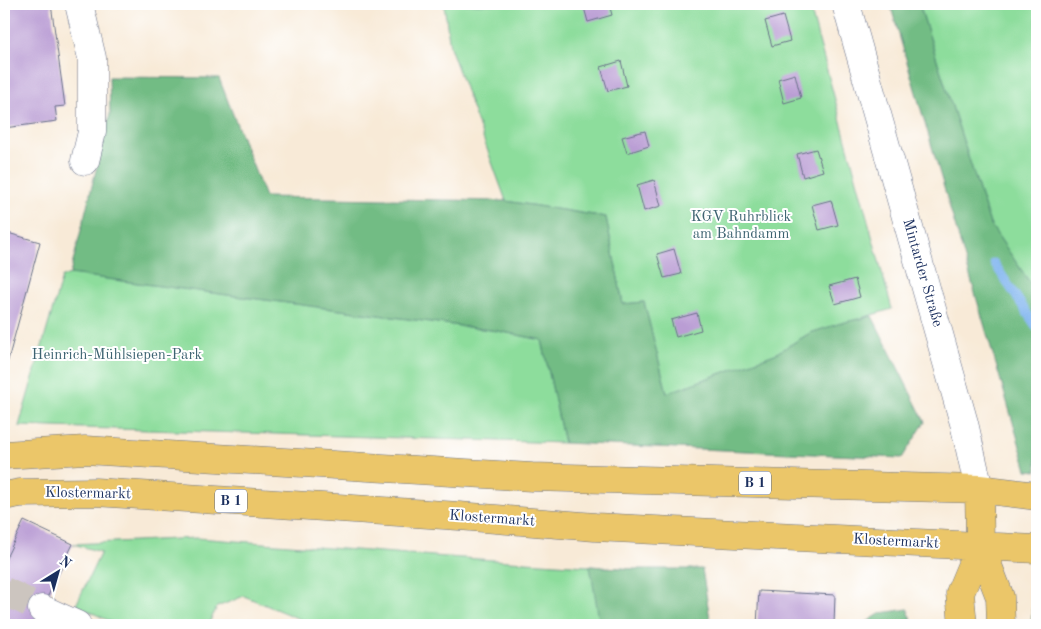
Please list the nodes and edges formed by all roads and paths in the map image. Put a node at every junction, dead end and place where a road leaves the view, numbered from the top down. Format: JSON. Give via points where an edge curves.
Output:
{"nodes":[{"id":1,"x":79,"y":4,"type":"edge"},
{"id":2,"x":846,"y":4,"type":"edge"},
{"id":3,"x":85,"y":162,"type":"dead end"},
{"id":4,"x":4,"y":455,"type":"edge"},
{"id":5,"x":979,"y":489,"type":"junction"},
{"id":6,"x":4,"y":496,"type":"edge"},
{"id":7,"x":1037,"y":496,"type":"edge"},
{"id":8,"x":980,"y":545,"type":"junction"},
{"id":9,"x":1037,"y":549,"type":"edge"},
{"id":10,"x":42,"y":609,"type":"tunnel mouth"},
{"id":11,"x":77,"y":625,"type":"edge"},
{"id":12,"x":963,"y":625,"type":"edge"},
{"id":13,"x":1001,"y":625,"type":"edge"}],
"edges":[{"from":1,"to":3,"type":"street","via":[[92,58],[92,132]]},
{"from":2,"to":5,"type":"street","name":"Mintarder Straße","via":[[964,423]]},
{"from":4,"to":5,"type":"main road","number":"B 1","via":[[85,450],[532,477]]},
{"from":5,"to":7,"type":"main road","number":"B 1"},
{"from":5,"to":8,"type":"main road","name":"Mintarder Straße"},
{"from":6,"to":8,"type":"main road","name":"Klostermarkt","number":"B 1","via":[[95,492],[595,527]]},
{"from":8,"to":9,"type":"main road","number":"B 1"},
{"from":8,"to":12,"type":"main road","name":"Mintarder Straße","via":[[960,593]]},
{"from":8,"to":13,"type":"main road","name":"Mintarder Straße","via":[[1000,597]]},
{"from":10,"to":11,"type":"street"}]}
